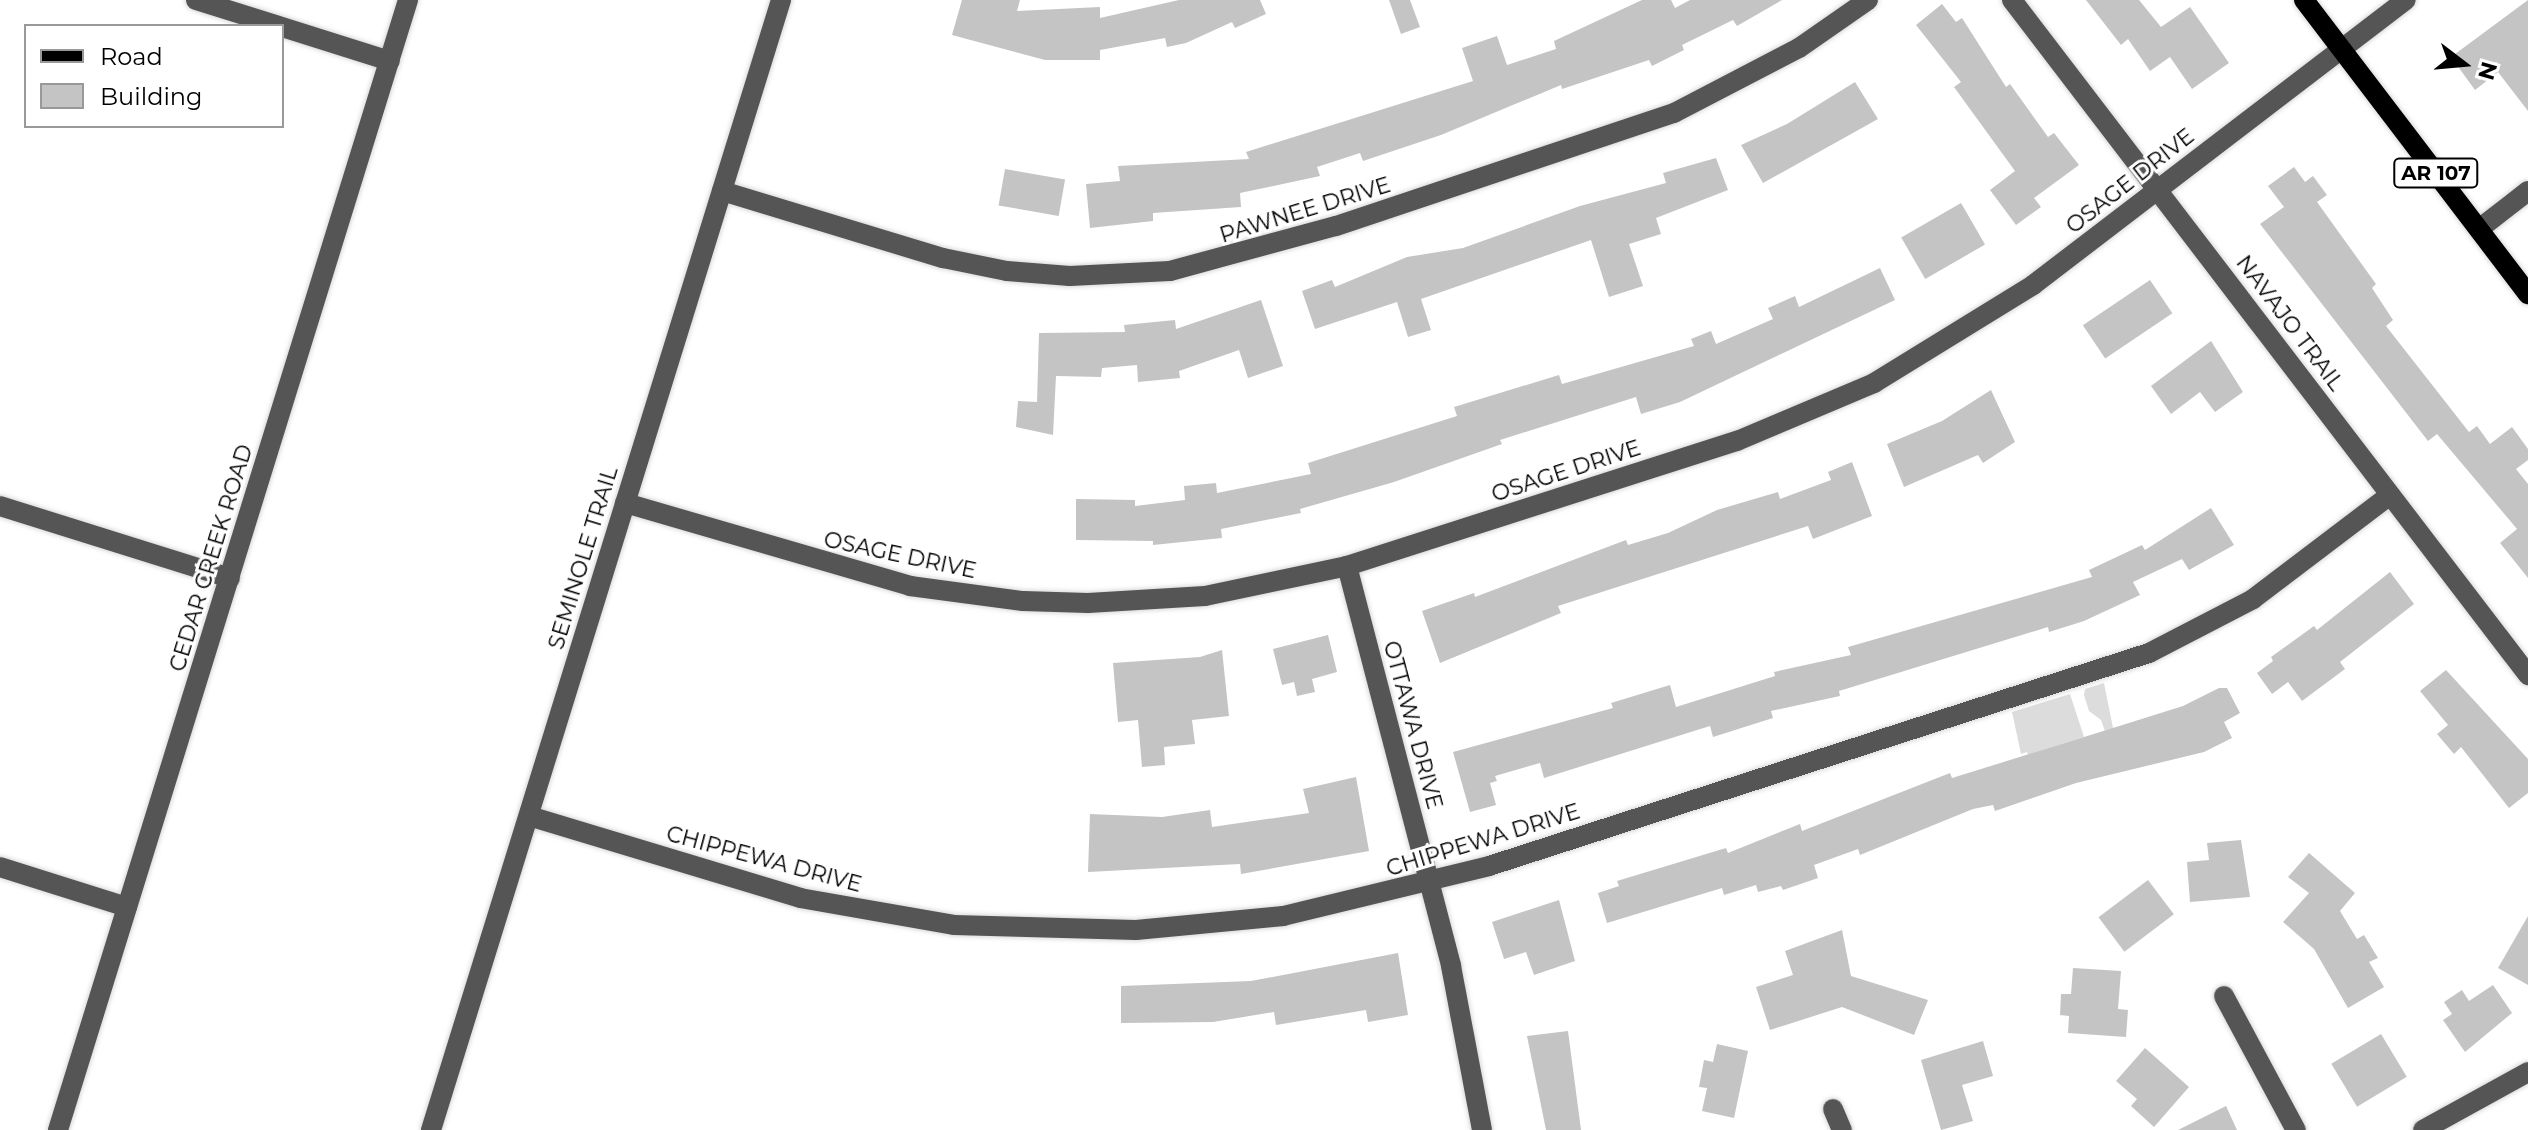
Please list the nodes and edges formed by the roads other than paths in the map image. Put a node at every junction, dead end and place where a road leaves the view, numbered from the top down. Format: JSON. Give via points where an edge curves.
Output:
{"nodes":[{"id":1,"x":196,"y":0,"type":"edge"},
{"id":2,"x":408,"y":0,"type":"edge"},
{"id":3,"x":781,"y":0,"type":"edge"},
{"id":4,"x":1868,"y":0,"type":"edge"},
{"id":5,"x":2012,"y":0,"type":"edge"},
{"id":6,"x":2304,"y":0,"type":"edge"},
{"id":7,"x":2406,"y":0,"type":"edge"},
{"id":8,"x":274,"y":24,"type":"edge"},
{"id":9,"x":284,"y":27,"type":"edge"},
{"id":10,"x":2344,"y":52,"type":"junction"},
{"id":11,"x":390,"y":61,"type":"junction"},
{"id":12,"x":2158,"y":190,"type":"junction"},
{"id":13,"x":722,"y":191,"type":"junction"},
{"id":14,"x":2528,"y":191,"type":"edge"},
{"id":15,"x":2479,"y":229,"type":"junction"},
{"id":16,"x":2528,"y":294,"type":"edge"},
{"id":17,"x":2390,"y":495,"type":"junction"},
{"id":18,"x":625,"y":503,"type":"junction"},
{"id":19,"x":0,"y":506,"type":"edge"},
{"id":20,"x":1347,"y":566,"type":"junction"},
{"id":21,"x":230,"y":578,"type":"junction"},
{"id":22,"x":2528,"y":675,"type":"edge"},
{"id":23,"x":529,"y":816,"type":"junction"},
{"id":24,"x":0,"y":867,"type":"edge"},
{"id":25,"x":1430,"y":882,"type":"junction"},
{"id":26,"x":127,"y":907,"type":"junction"},
{"id":27,"x":2224,"y":996,"type":"dead end"},
{"id":28,"x":2528,"y":1072,"type":"edge"},
{"id":29,"x":1833,"y":1109,"type":"dead end"},
{"id":30,"x":438,"y":1128,"type":"edge"},
{"id":31,"x":58,"y":1130,"type":"edge"},
{"id":32,"x":1482,"y":1130,"type":"edge"},
{"id":33,"x":1842,"y":1130,"type":"edge"},
{"id":34,"x":2296,"y":1130,"type":"edge"},
{"id":35,"x":2423,"y":1130,"type":"edge"}],
"edges":[{"from":1,"to":8,"type":"street"},
{"from":2,"to":11,"type":"street","name":"CEDAR CREEK ROAD"},
{"from":3,"to":13,"type":"street","name":"SEMINOLE TRAIL"},
{"from":4,"to":13,"type":"street","name":"PAWNEE DRIVE","via":[[1799,48],[1674,113],[1336,226],[1170,271],[1070,276],[1007,271],[943,258]]},
{"from":5,"to":12,"type":"street","name":"NAVAJO TRAIL"},
{"from":6,"to":10,"type":"main road","number":"AR 107"},
{"from":7,"to":10,"type":"street","name":"OSAGE DRIVE"},
{"from":9,"to":11,"type":"street"},
{"from":10,"to":12,"type":"street","name":"OSAGE DRIVE"},
{"from":10,"to":15,"type":"main road","number":"AR 107"},
{"from":11,"to":21,"type":"street","name":"CEDAR CREEK ROAD"},
{"from":12,"to":17,"type":"street","name":"NAVAJO TRAIL"},
{"from":12,"to":20,"type":"street","name":"OSAGE DRIVE","via":[[1978,323],[1832,403],[1737,441]]},
{"from":13,"to":18,"type":"street","name":"SEMINOLE TRAIL"},
{"from":14,"to":15,"type":"street"},
{"from":15,"to":16,"type":"main road","number":"AR 107"},
{"from":17,"to":22,"type":"street","name":"NAVAJO TRAIL"},
{"from":17,"to":25,"type":"street","name":"CHIPPEWA DRIVE","via":[[2253,599],[2149,653]]},
{"from":18,"to":20,"type":"street","name":"OSAGE DRIVE","via":[[894,582],[1023,601],[1136,602],[1205,596]]},
{"from":18,"to":23,"type":"street","name":"SEMINOLE TRAIL"},
{"from":19,"to":21,"type":"street"},
{"from":20,"to":25,"type":"street","name":"OTTAWA DRIVE"},
{"from":21,"to":26,"type":"street","name":"CEDAR CREEK ROAD"},
{"from":23,"to":25,"type":"street","name":"CHIPPEWA DRIVE","via":[[800,898],[954,925],[1046,930],[1207,925],[1364,900]]},
{"from":23,"to":30,"type":"street","name":"SEMINOLE TRAIL"},
{"from":24,"to":26,"type":"street"},
{"from":25,"to":32,"type":"street","name":"OTTAWA DRIVE","via":[[1472,1061]]},
{"from":26,"to":31,"type":"street","name":"CEDAR CREEK ROAD"},
{"from":27,"to":34,"type":"street"},
{"from":28,"to":35,"type":"street"},
{"from":29,"to":33,"type":"street"}]}
